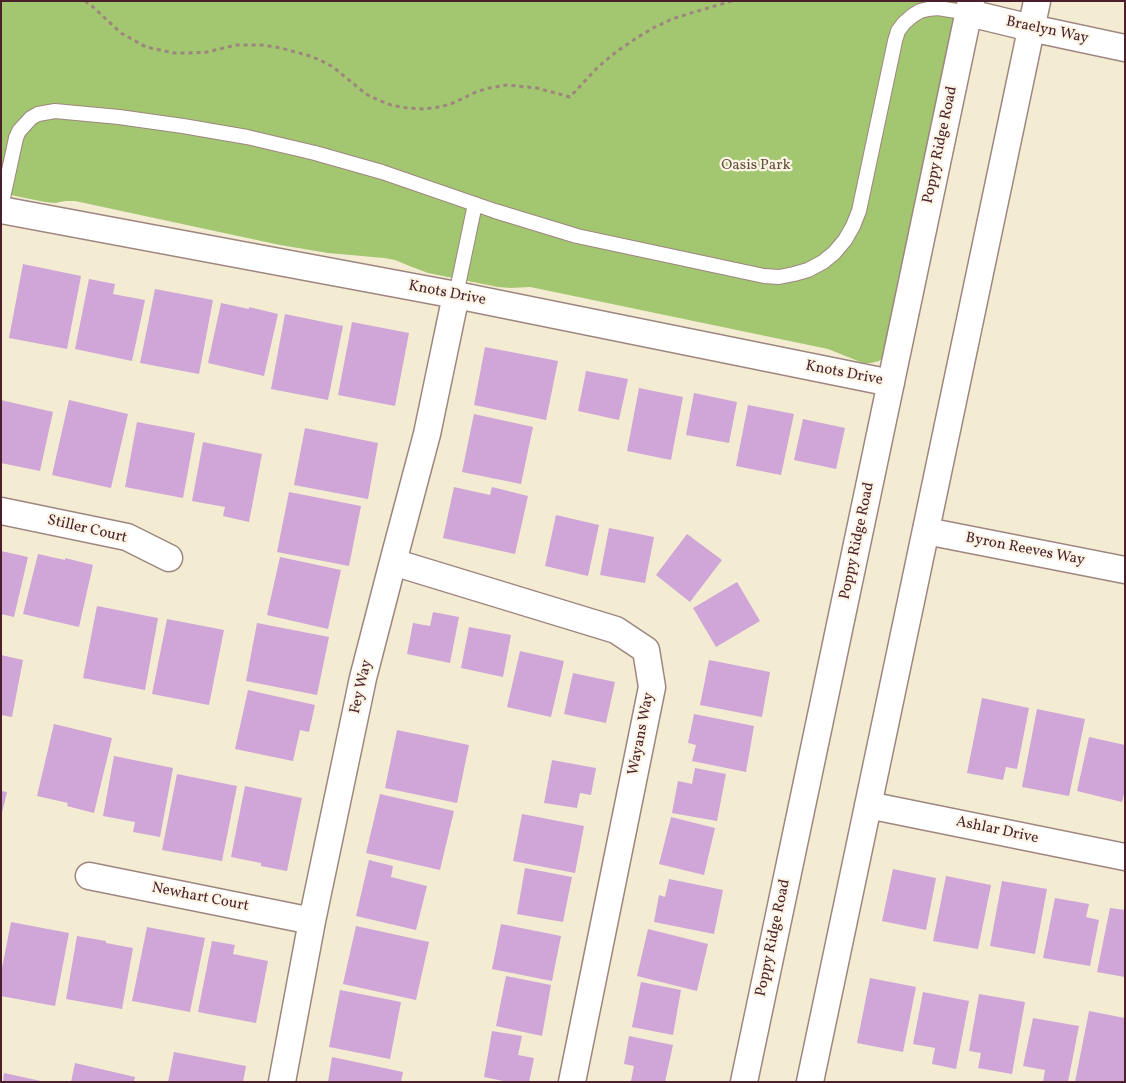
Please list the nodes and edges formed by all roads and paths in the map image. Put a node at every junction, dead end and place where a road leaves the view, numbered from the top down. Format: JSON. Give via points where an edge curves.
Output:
{"nodes":[{"id":1,"x":85,"y":1,"type":"edge"},
{"id":2,"x":732,"y":1,"type":"edge"},
{"id":3,"x":1037,"y":1,"type":"edge"},
{"id":4,"x":970,"y":7,"type":"edge"},
{"id":5,"x":1031,"y":28,"type":"junction"},
{"id":6,"x":1125,"y":48,"type":"edge"},
{"id":7,"x":475,"y":204,"type":"junction"},
{"id":8,"x":1,"y":209,"type":"edge"},
{"id":9,"x":456,"y":295,"type":"junction"},
{"id":10,"x":891,"y":383,"type":"junction"},
{"id":11,"x":1,"y":511,"type":"edge"},
{"id":12,"x":926,"y":531,"type":"junction"},
{"id":13,"x":169,"y":558,"type":"dead end"},
{"id":14,"x":393,"y":562,"type":"junction"},
{"id":15,"x":1125,"y":570,"type":"edge"},
{"id":16,"x":868,"y":805,"type":"junction"},
{"id":17,"x":1125,"y":857,"type":"edge"},
{"id":18,"x":88,"y":876,"type":"dead end"},
{"id":19,"x":312,"y":921,"type":"junction"},
{"id":20,"x":282,"y":1082,"type":"edge"},
{"id":21,"x":572,"y":1082,"type":"edge"},
{"id":22,"x":744,"y":1082,"type":"edge"},
{"id":23,"x":810,"y":1082,"type":"edge"}],
"edges":[{"from":1,"to":2,"type":"path","via":[[121,34],[146,47],[174,53],[207,52],[236,46],[280,48],[320,60],[378,100],[424,109],[440,107],[482,90],[507,85],[537,88],[570,97],[616,52],[653,28]]},
{"from":3,"to":5,"type":"street"},
{"from":4,"to":5,"type":"street","name":"Braelyn Way"},
{"from":4,"to":7,"type":"lane","via":[[920,11],[898,31],[859,211],[845,240],[834,253],[808,270],[764,276],[577,236]]},
{"from":4,"to":10,"type":"street","name":"Poppy Ridge Road"},
{"from":5,"to":6,"type":"street","name":"Braelyn Way"},
{"from":5,"to":12,"type":"street"},
{"from":7,"to":8,"type":"lane","via":[[382,172],[247,137],[119,117],[55,111],[38,114],[19,131]]},
{"from":7,"to":9,"type":"lane"},
{"from":8,"to":9,"type":"street","name":"Knots Drive"},
{"from":9,"to":10,"type":"street","name":"Knots Drive"},
{"from":9,"to":14,"type":"street","name":"Fey Way","via":[[427,434]]},
{"from":10,"to":22,"type":"street","name":"Poppy Ridge Road"},
{"from":11,"to":13,"type":"street","name":"Stiller Court","via":[[127,537]]},
{"from":12,"to":15,"type":"street","name":"Byron Reeves Way"},
{"from":12,"to":16,"type":"street"},
{"from":14,"to":19,"type":"street","name":"Fey Way","via":[[364,678]]},
{"from":14,"to":21,"type":"street","name":"Wayans Way","via":[[616,630],[646,650],[652,687]]},
{"from":16,"to":17,"type":"street","name":"Ashlar Drive"},
{"from":16,"to":23,"type":"street"},
{"from":18,"to":19,"type":"street","name":"Newhart Court"},
{"from":19,"to":20,"type":"street","name":"Fey Way"}]}
